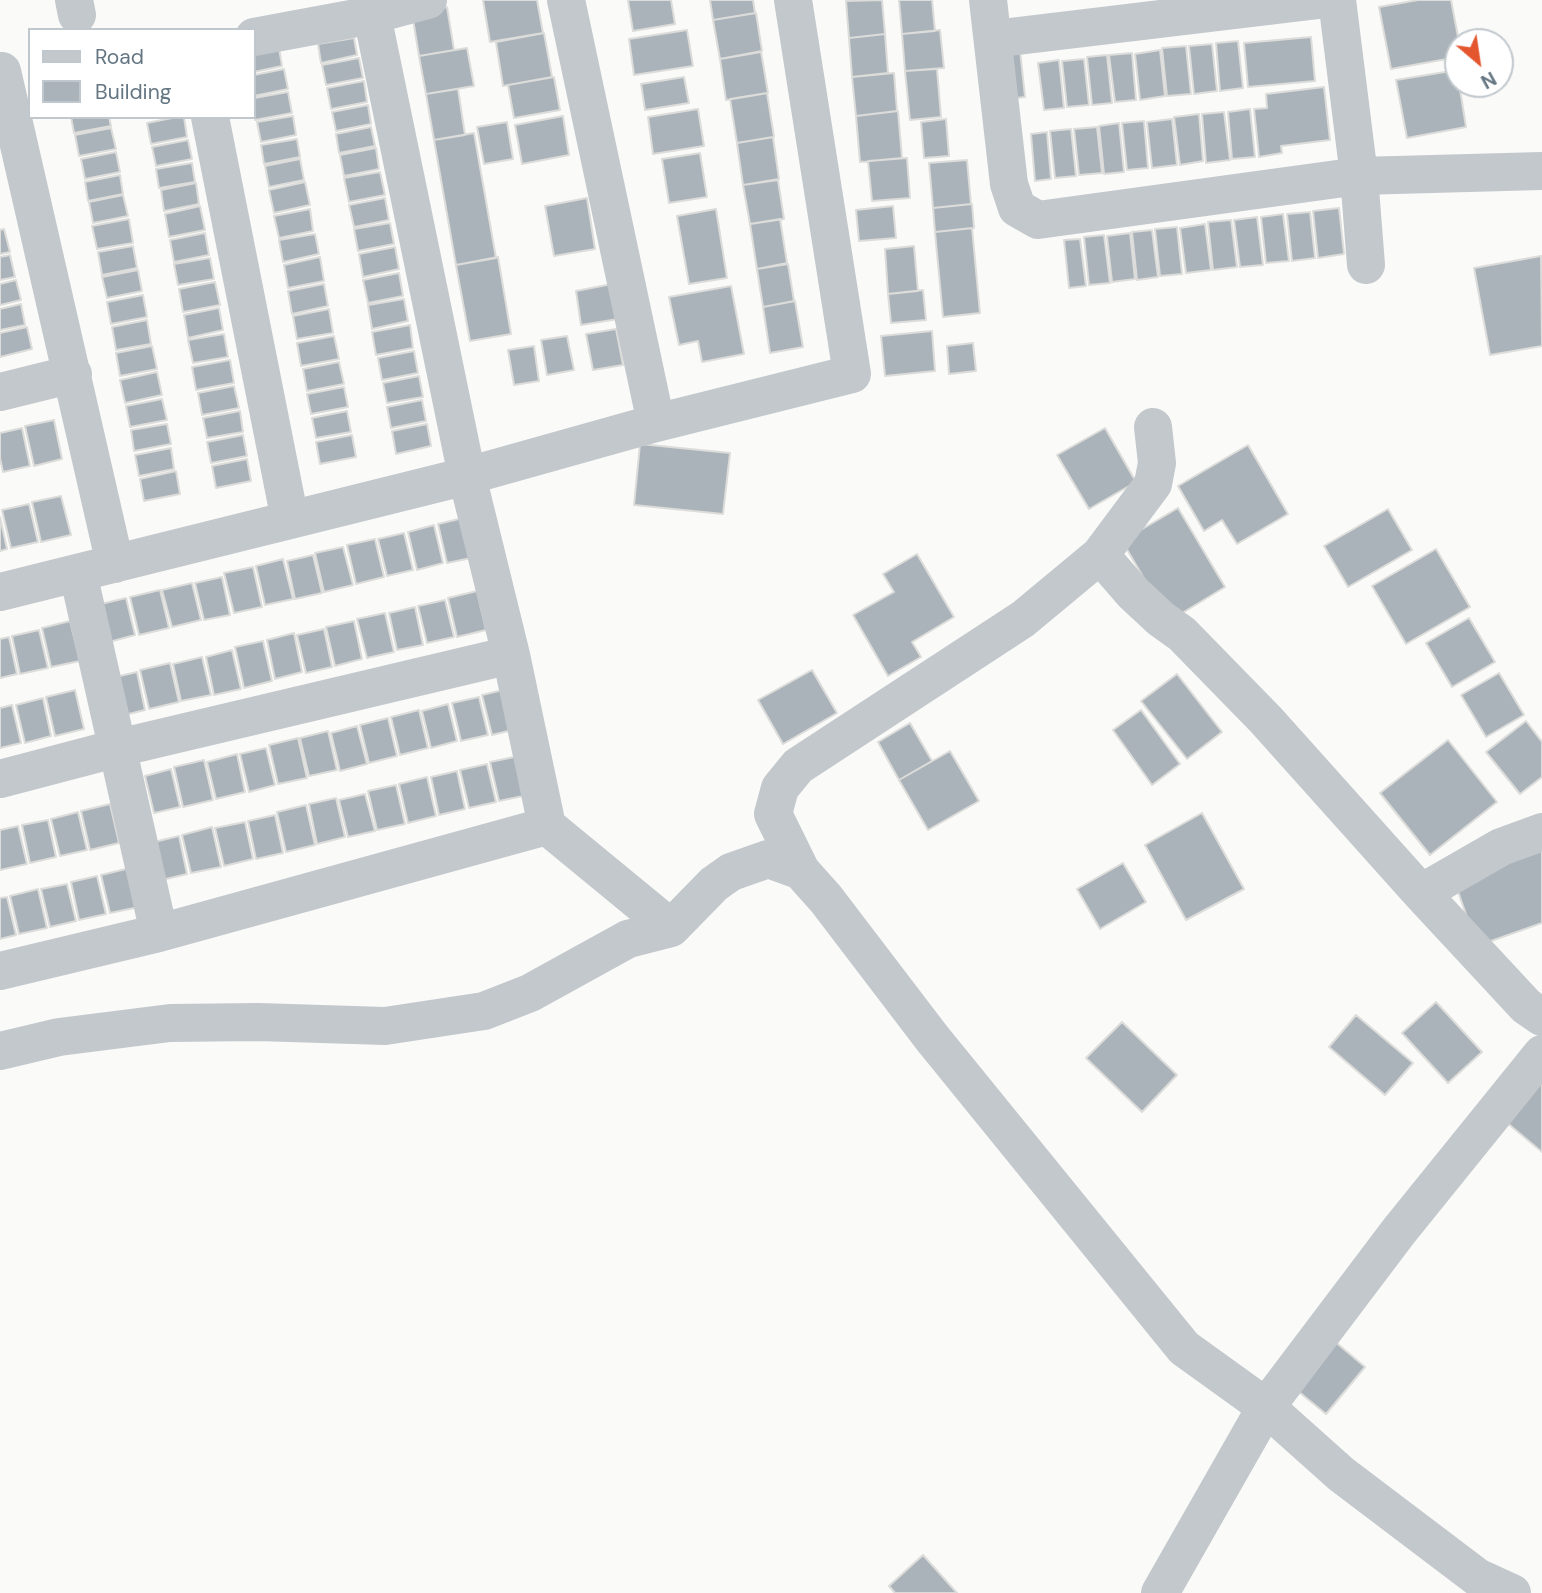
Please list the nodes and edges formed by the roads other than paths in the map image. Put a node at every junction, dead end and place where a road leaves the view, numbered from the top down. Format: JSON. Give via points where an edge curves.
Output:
{"nodes":[{"id":1,"x":428,"y":0,"type":"edge"},
{"id":2,"x":566,"y":0,"type":"edge"},
{"id":3,"x":793,"y":0,"type":"edge"},
{"id":4,"x":988,"y":0,"type":"edge"},
{"id":5,"x":1319,"y":0,"type":"edge"},
{"id":6,"x":1336,"y":0,"type":"edge"},
{"id":7,"x":372,"y":15,"type":"junction"},
{"id":8,"x":256,"y":37,"type":"edge"},
{"id":9,"x":992,"y":39,"type":"junction"},
{"id":10,"x":11,"y":70,"type":"edge"},
{"id":11,"x":210,"y":119,"type":"edge"},
{"id":12,"x":1542,"y":171,"type":"edge"},
{"id":13,"x":1359,"y":176,"type":"junction"},
{"id":14,"x":1366,"y":265,"type":"dead end"},
{"id":15,"x":73,"y":374,"type":"junction"},
{"id":16,"x":0,"y":392,"type":"edge"},
{"id":17,"x":656,"y":423,"type":"junction"},
{"id":18,"x":1153,"y":427,"type":"dead end"},
{"id":19,"x":467,"y":476,"type":"junction"},
{"id":20,"x":290,"y":520,"type":"junction"},
{"id":21,"x":1100,"y":555,"type":"junction"},
{"id":22,"x":115,"y":564,"type":"junction"},
{"id":23,"x":78,"y":573,"type":"junction"},
{"id":24,"x":0,"y":592,"type":"edge"},
{"id":25,"x":511,"y":655,"type":"junction"},
{"id":26,"x":118,"y":748,"type":"junction"},
{"id":27,"x":0,"y":779,"type":"edge"},
{"id":28,"x":547,"y":827,"type":"junction"},
{"id":29,"x":1542,"y":832,"type":"edge"},
{"id":30,"x":801,"y":871,"type":"junction"},
{"id":31,"x":1421,"y":893,"type":"junction"},
{"id":32,"x":671,"y":928,"type":"junction"},
{"id":33,"x":159,"y":933,"type":"junction"},
{"id":34,"x":0,"y":971,"type":"edge"},
{"id":35,"x":1542,"y":1017,"type":"edge"},
{"id":36,"x":0,"y":1051,"type":"edge"},
{"id":37,"x":1542,"y":1054,"type":"edge"},
{"id":38,"x":1266,"y":1406,"type":"junction"},
{"id":39,"x":1160,"y":1593,"type":"edge"},
{"id":40,"x":1512,"y":1593,"type":"edge"}],
"edges":[{"from":1,"to":7,"type":"street"},
{"from":2,"to":17,"type":"street"},
{"from":3,"to":17,"type":"street","via":[[852,374]]},
{"from":4,"to":9,"type":"street"},
{"from":5,"to":9,"type":"street"},
{"from":6,"to":13,"type":"street"},
{"from":7,"to":8,"type":"street"},
{"from":7,"to":19,"type":"street"},
{"from":9,"to":13,"type":"street","via":[[1009,184],[1017,208],[1038,220]]},
{"from":10,"to":15,"type":"street"},
{"from":11,"to":20,"type":"street"},
{"from":12,"to":13,"type":"street"},
{"from":13,"to":14,"type":"street"},
{"from":15,"to":16,"type":"street"},
{"from":15,"to":22,"type":"street"},
{"from":17,"to":19,"type":"street"},
{"from":18,"to":21,"type":"street","via":[[1157,463],[1153,484]]},
{"from":19,"to":20,"type":"street"},
{"from":19,"to":25,"type":"street"},
{"from":20,"to":22,"type":"street"},
{"from":21,"to":30,"type":"street","via":[[1023,619],[798,766],[780,788],[773,814]]},
{"from":21,"to":31,"type":"street","via":[[1133,593],[1182,634],[1256,710]]},
{"from":22,"to":23,"type":"street"},
{"from":23,"to":24,"type":"street"},
{"from":23,"to":26,"type":"street"},
{"from":25,"to":26,"type":"street"},
{"from":25,"to":28,"type":"street"},
{"from":26,"to":27,"type":"street"},
{"from":26,"to":33,"type":"street"},
{"from":28,"to":32,"type":"street"},
{"from":28,"to":33,"type":"street"},
{"from":29,"to":31,"type":"street","via":[[1501,847]]},
{"from":30,"to":32,"type":"street","via":[[768,859],[731,872]]},
{"from":30,"to":38,"type":"street","via":[[1184,1348]]},
{"from":31,"to":35,"type":"street","via":[[1526,1006]]},
{"from":32,"to":36,"type":"street","via":[[628,939],[530,993],[484,1011],[384,1026],[170,1023],[59,1037]]},
{"from":33,"to":34,"type":"street"},
{"from":37,"to":38,"type":"street"},
{"from":38,"to":39,"type":"street"},
{"from":38,"to":40,"type":"street","via":[[1341,1474],[1477,1577]]}]}
